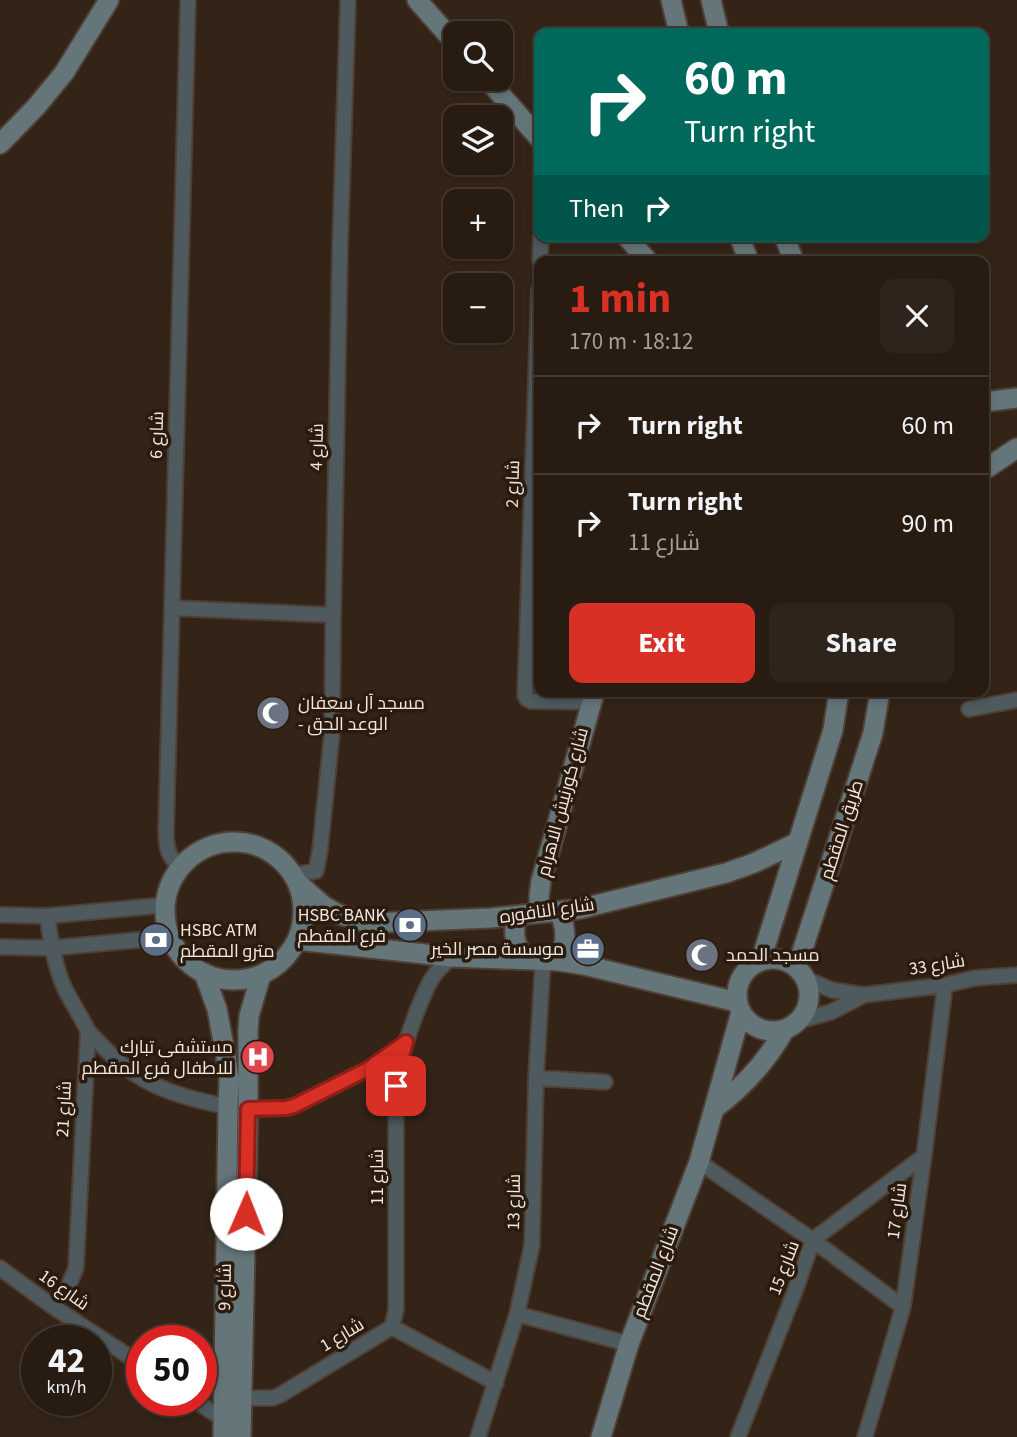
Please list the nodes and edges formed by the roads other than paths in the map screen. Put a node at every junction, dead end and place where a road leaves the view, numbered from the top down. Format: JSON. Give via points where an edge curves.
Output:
{"nodes":[{"id":1,"x":109,"y":0,"type":"edge"},
{"id":2,"x":188,"y":0,"type":"edge"},
{"id":3,"x":348,"y":0,"type":"edge"},
{"id":4,"x":417,"y":0,"type":"edge"},
{"id":5,"x":671,"y":0,"type":"edge"},
{"id":6,"x":711,"y":0,"type":"edge"},
{"id":7,"x":678,"y":28,"type":"edge"},
{"id":8,"x":718,"y":28,"type":"edge"},
{"id":9,"x":443,"y":29,"type":"edge"},
{"id":10,"x":498,"y":91,"type":"edge"},
{"id":11,"x":534,"y":132,"type":"edge"},
{"id":12,"x":0,"y":144,"type":"edge"},
{"id":13,"x":631,"y":242,"type":"edge"},
{"id":14,"x":644,"y":256,"type":"edge"},
{"id":15,"x":1017,"y":398,"type":"edge"},
{"id":16,"x":989,"y":401,"type":"edge"},
{"id":17,"x":1017,"y":448,"type":"edge"},
{"id":18,"x":989,"y":467,"type":"edge"},
{"id":19,"x":534,"y":568,"type":"edge"},
{"id":20,"x":172,"y":608,"type":"junction"},
{"id":21,"x":333,"y":615,"type":"junction"},
{"id":22,"x":532,"y":679,"type":"edge"},
{"id":23,"x":593,"y":697,"type":"edge"},
{"id":24,"x":838,"y":697,"type":"edge"},
{"id":25,"x":879,"y":697,"type":"edge"},
{"id":26,"x":1017,"y":700,"type":"edge"},
{"id":27,"x":970,"y":709,"type":"dead end"},
{"id":28,"x":798,"y":842,"type":"junction"},
{"id":29,"x":180,"y":867,"type":"junction"},
{"id":30,"x":295,"y":879,"type":"junction"},
{"id":31,"x":165,"y":905,"type":"junction"},
{"id":32,"x":550,"y":912,"type":"junction"},
{"id":33,"x":0,"y":915,"type":"edge"},
{"id":34,"x":47,"y":916,"type":"junction"},
{"id":35,"x":517,"y":916,"type":"junction"},
{"id":36,"x":170,"y":937,"type":"junction"},
{"id":37,"x":297,"y":940,"type":"junction"},
{"id":38,"x":0,"y":947,"type":"edge"},
{"id":39,"x":52,"y":948,"type":"junction"},
{"id":40,"x":452,"y":957,"type":"junction"},
{"id":41,"x":542,"y":960,"type":"junction"},
{"id":42,"x":761,"y":960,"type":"junction"},
{"id":43,"x":204,"y":973,"type":"junction"},
{"id":44,"x":801,"y":973,"type":"junction"},
{"id":45,"x":261,"y":975,"type":"junction"},
{"id":46,"x":1017,"y":975,"type":"edge"},
{"id":47,"x":945,"y":985,"type":"junction"},
{"id":48,"x":864,"y":995,"type":"junction"},
{"id":49,"x":739,"y":1007,"type":"junction"},
{"id":50,"x":791,"y":1025,"type":"junction"},
{"id":51,"x":88,"y":1031,"type":"junction"},
{"id":52,"x":406,"y":1042,"type":"junction"},
{"id":53,"x":536,"y":1078,"type":"junction"},
{"id":54,"x":605,"y":1082,"type":"dead end"},
{"id":55,"x":228,"y":1107,"type":"junction"},
{"id":56,"x":715,"y":1108,"type":"junction"},
{"id":57,"x":248,"y":1109,"type":"junction"},
{"id":58,"x":924,"y":1156,"type":"junction"},
{"id":59,"x":699,"y":1162,"type":"junction"},
{"id":60,"x":814,"y":1241,"type":"junction"},
{"id":61,"x":0,"y":1268,"type":"edge"},
{"id":62,"x":52,"y":1306,"type":"junction"},
{"id":63,"x":903,"y":1307,"type":"junction"},
{"id":64,"x":517,"y":1314,"type":"junction"},
{"id":65,"x":392,"y":1328,"type":"junction"},
{"id":66,"x":629,"y":1344,"type":"junction"},
{"id":67,"x":126,"y":1355,"type":"edge"},
{"id":68,"x":496,"y":1384,"type":"junction"},
{"id":69,"x":243,"y":1398,"type":"junction"},
{"id":70,"x":223,"y":1428,"type":"edge"},
{"id":71,"x":241,"y":1437,"type":"edge"},
{"id":72,"x":478,"y":1437,"type":"edge"},
{"id":73,"x":601,"y":1437,"type":"edge"},
{"id":74,"x":738,"y":1437,"type":"edge"},
{"id":75,"x":865,"y":1437,"type":"edge"}],
"edges":[{"from":1,"to":12,"type":"main road","via":[[64,73]]},
{"from":2,"to":20,"type":"street","name":"شارع 6"},
{"from":3,"to":21,"type":"street","name":"شارع 4"},
{"from":4,"to":9,"type":"main road"},
{"from":5,"to":7,"type":"main road"},
{"from":6,"to":8,"type":"main road"},
{"from":10,"to":11,"type":"main road"},
{"from":13,"to":14,"type":"main road"},
{"from":15,"to":16,"type":"main road"},
{"from":17,"to":18,"type":"main road"},
{"from":19,"to":22,"type":"street","name":"شارع 2"},
{"from":20,"to":21,"type":"street"},
{"from":20,"to":29,"type":"street","name":"شارع 6","via":[[166,831],[169,855]]},
{"from":21,"to":30,"type":"street","name":"شارع 4","via":[[332,733],[320,850],[316,871]]},
{"from":22,"to":23,"type":"street","name":"شارع 2","via":[[525,695],[530,701]]},
{"from":23,"to":32,"type":"main road","name":"شارع كورنيش الاهرام","via":[[541,881],[539,897]]},
{"from":24,"to":28,"type":"main road"},
{"from":25,"to":44,"type":"main road","name":"طريق المقطم","via":[[873,733]]},
{"from":26,"to":27,"type":"street"},
{"from":28,"to":32,"type":"main road","name":"شارع النافوره","via":[[740,869]]},
{"from":28,"to":42,"type":"main road"},
{"from":29,"to":30,"type":"main road","via":[[200,850],[238,841],[264,848],[285,864]]},
{"from":29,"to":31,"type":"main road"},
{"from":30,"to":35,"type":"main road","name":"شارع النافوره","via":[[324,906],[370,923]]},
{"from":30,"to":37,"type":"main road","via":[[303,906]]},
{"from":31,"to":34,"type":"street"},
{"from":31,"to":36,"type":"main road"},
{"from":32,"to":35,"type":"main road","name":"شارع النافوره"},
{"from":32,"to":41,"type":"main road","via":[[563,919],[566,936],[562,953]]},
{"from":33,"to":34,"type":"street"},
{"from":34,"to":39,"type":"street"},
{"from":35,"to":41,"type":"main road","via":[[516,943]]},
{"from":36,"to":39,"type":"street"},
{"from":36,"to":43,"type":"main road","via":[[187,962]]},
{"from":37,"to":40,"type":"main road"},
{"from":37,"to":45,"type":"main road","via":[[279,964]]},
{"from":38,"to":39,"type":"street"},
{"from":39,"to":51,"type":"street","via":[[64,987]]},
{"from":40,"to":41,"type":"main road"},
{"from":40,"to":52,"type":"street","name":"شارع 11","via":[[428,985]]},
{"from":41,"to":49,"type":"main road","via":[[584,965]]},
{"from":41,"to":53,"type":"street","name":"شارع 13"},
{"from":42,"to":44,"type":"main road","via":[[783,960]]},
{"from":42,"to":49,"type":"main road","via":[[739,980]]},
{"from":43,"to":45,"type":"main road","via":[[226,980]]},
{"from":43,"to":55,"type":"main road","name":"شارع 9","via":[[226,1057]]},
{"from":44,"to":48,"type":"street","name":"شارع 33","via":[[832,990]]},
{"from":44,"to":50,"type":"main road","via":[[808,1002]]},
{"from":45,"to":57,"type":"main road","name":"شارع 9","via":[[249,1016]]},
{"from":46,"to":47,"type":"street","name":"شارع 33"},
{"from":47,"to":48,"type":"street","name":"شارع 33"},
{"from":47,"to":58,"type":"street","name":"شارع 17"},
{"from":48,"to":50,"type":"street","name":"شارع 33"},
{"from":49,"to":50,"type":"main road","via":[[750,1023],[763,1030]]},
{"from":49,"to":56,"type":"main road","name":"شارع المقطم"},
{"from":50,"to":56,"type":"main road","via":[[755,1073]]},
{"from":51,"to":55,"type":"street","via":[[137,1075],[168,1091]]},
{"from":51,"to":62,"type":"street","name":"شارع 21","via":[[76,1268],[67,1289]]},
{"from":52,"to":57,"type":"street","via":[[368,1069],[294,1106]]},
{"from":52,"to":65,"type":"street","name":"شارع 11","via":[[396,1086],[396,1310]]},
{"from":53,"to":54,"type":"street"},
{"from":53,"to":64,"type":"street","name":"شارع 13","via":[[533,1233]]},
{"from":55,"to":70,"type":"main road","name":"شارع 9"},
{"from":56,"to":59,"type":"main road","name":"شارع المقطم"},
{"from":57,"to":69,"type":"main road","name":"شارع 9"},
{"from":58,"to":60,"type":"street","name":"شارع 15"},
{"from":58,"to":63,"type":"street","name":"شارع 17"},
{"from":59,"to":60,"type":"street"},
{"from":59,"to":66,"type":"main road","name":"شارع المقطم"},
{"from":60,"to":63,"type":"street"},
{"from":60,"to":74,"type":"street","name":"شارع 15"},
{"from":61,"to":62,"type":"street","name":"شارع 16"},
{"from":62,"to":67,"type":"street","name":"شارع 16"},
{"from":63,"to":75,"type":"street","name":"شارع 17"},
{"from":64,"to":66,"type":"street"},
{"from":64,"to":68,"type":"street","name":"شارع 13"},
{"from":65,"to":68,"type":"street","name":"شارع 1"},
{"from":65,"to":69,"type":"street","name":"شارع 1","via":[[280,1395]]},
{"from":66,"to":73,"type":"main road","name":"شارع المقطم"},
{"from":68,"to":72,"type":"street","name":"شارع 13"},
{"from":69,"to":71,"type":"main road","name":"شارع 9"}]}
